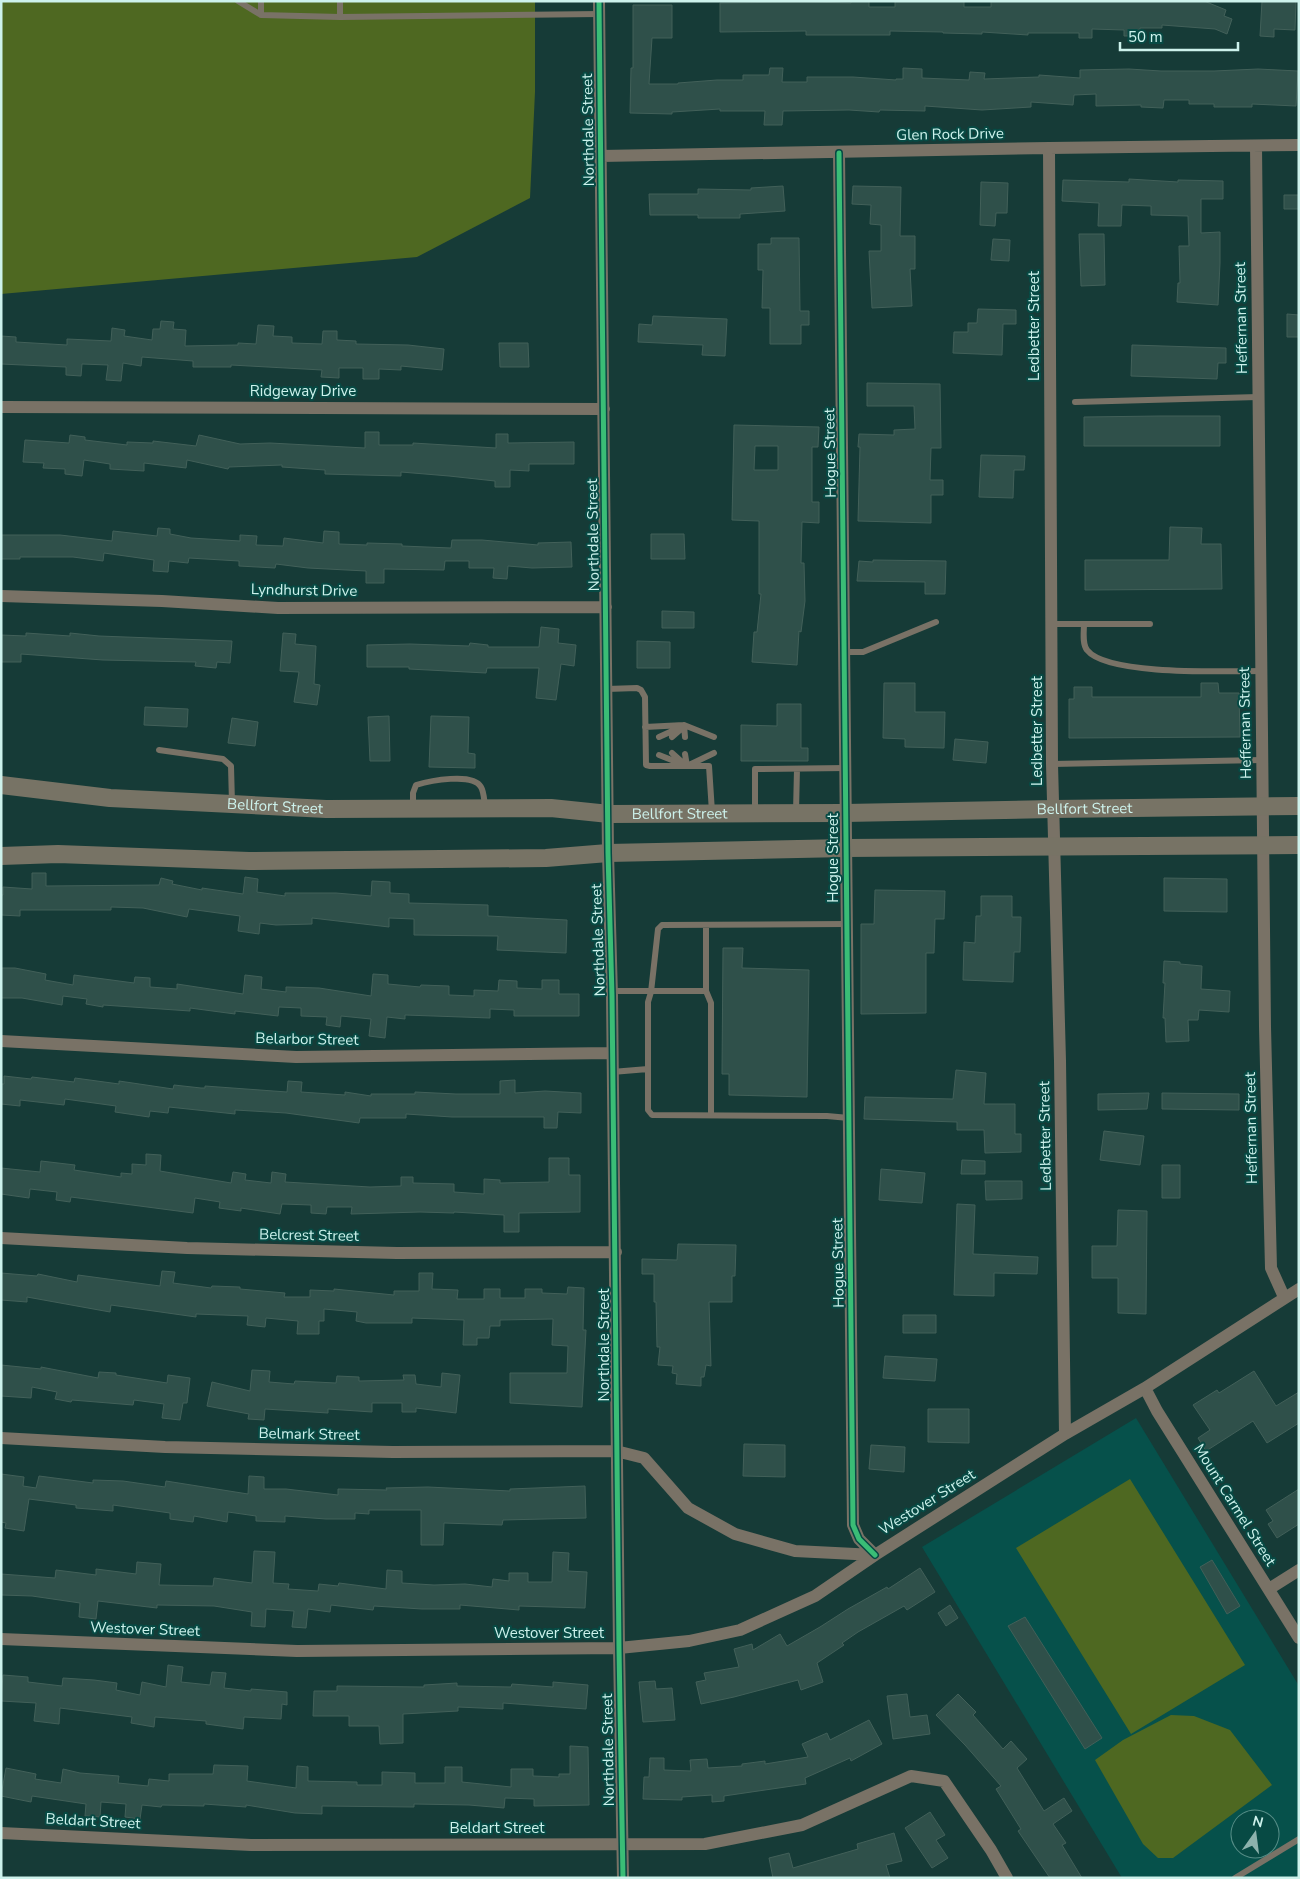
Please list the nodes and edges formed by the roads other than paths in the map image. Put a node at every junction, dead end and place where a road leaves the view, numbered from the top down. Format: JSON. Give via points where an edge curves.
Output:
{"nodes":[{"id":1,"x":238,"y":1,"type":"edge"},
{"id":2,"x":261,"y":1,"type":"edge"},
{"id":3,"x":340,"y":1,"type":"edge"},
{"id":4,"x":600,"y":8,"type":"edge"},
{"id":5,"x":261,"y":15,"type":"junction"},
{"id":6,"x":340,"y":17,"type":"junction"},
{"id":7,"x":1299,"y":145,"type":"edge"},
{"id":8,"x":1256,"y":146,"type":"junction"},
{"id":9,"x":1049,"y":148,"type":"junction"},
{"id":10,"x":839,"y":153,"type":"junction"},
{"id":11,"x":601,"y":156,"type":"junction"},
{"id":12,"x":1258,"y":397,"type":"junction"},
{"id":13,"x":1075,"y":402,"type":"dead end"},
{"id":14,"x":1,"y":407,"type":"edge"},
{"id":15,"x":604,"y":409,"type":"junction"},
{"id":16,"x":1,"y":596,"type":"edge"},
{"id":17,"x":606,"y":607,"type":"junction"},
{"id":18,"x":936,"y":622,"type":"dead end"},
{"id":19,"x":1053,"y":624,"type":"junction"},
{"id":20,"x":1084,"y":624,"type":"junction"},
{"id":21,"x":1150,"y":624,"type":"dead end"},
{"id":22,"x":844,"y":652,"type":"junction"},
{"id":23,"x":1261,"y":671,"type":"junction"},
{"id":24,"x":607,"y":688,"type":"junction"},
{"id":25,"x":684,"y":725,"type":"junction"},
{"id":26,"x":645,"y":727,"type":"junction"},
{"id":27,"x":659,"y":737,"type":"dead end"},
{"id":28,"x":672,"y":737,"type":"dead end"},
{"id":29,"x":685,"y":737,"type":"dead end"},
{"id":30,"x":702,"y":737,"type":"dead end"},
{"id":31,"x":714,"y":737,"type":"dead end"},
{"id":32,"x":159,"y":750,"type":"dead end"},
{"id":33,"x":714,"y":753,"type":"dead end"},
{"id":34,"x":672,"y":754,"type":"dead end"},
{"id":35,"x":685,"y":754,"type":"dead end"},
{"id":36,"x":702,"y":754,"type":"dead end"},
{"id":37,"x":659,"y":755,"type":"dead end"},
{"id":38,"x":1262,"y":760,"type":"junction"},
{"id":39,"x":1052,"y":764,"type":"junction"},
{"id":40,"x":686,"y":766,"type":"junction"},
{"id":41,"x":797,"y":768,"type":"junction"},
{"id":42,"x":846,"y":768,"type":"junction"},
{"id":43,"x":1,"y":785,"type":"edge"},
{"id":44,"x":232,"y":804,"type":"junction"},
{"id":45,"x":1263,"y":806,"type":"junction"},
{"id":46,"x":1299,"y":806,"type":"edge"},
{"id":47,"x":413,"y":808,"type":"junction"},
{"id":48,"x":486,"y":808,"type":"junction"},
{"id":49,"x":1053,"y":809,"type":"junction"},
{"id":50,"x":845,"y":813,"type":"junction"},
{"id":51,"x":609,"y":814,"type":"junction"},
{"id":52,"x":712,"y":814,"type":"junction"},
{"id":53,"x":755,"y":814,"type":"junction"},
{"id":54,"x":796,"y":814,"type":"junction"},
{"id":55,"x":1263,"y":845,"type":"junction"},
{"id":56,"x":1299,"y":845,"type":"edge"},
{"id":57,"x":1054,"y":847,"type":"junction"},
{"id":58,"x":846,"y":848,"type":"junction"},
{"id":59,"x":608,"y":853,"type":"junction"},
{"id":60,"x":1,"y":856,"type":"edge"},
{"id":61,"x":846,"y":924,"type":"junction"},
{"id":62,"x":706,"y":925,"type":"junction"},
{"id":63,"x":612,"y":991,"type":"junction"},
{"id":64,"x":706,"y":991,"type":"junction"},
{"id":65,"x":651,"y":992,"type":"junction"},
{"id":66,"x":1,"y":1041,"type":"edge"},
{"id":67,"x":612,"y":1053,"type":"junction"},
{"id":68,"x":648,"y":1068,"type":"junction"},
{"id":69,"x":612,"y":1072,"type":"junction"},
{"id":70,"x":711,"y":1115,"type":"junction"},
{"id":71,"x":849,"y":1118,"type":"junction"},
{"id":72,"x":1,"y":1238,"type":"edge"},
{"id":73,"x":616,"y":1252,"type":"junction"},
{"id":74,"x":1299,"y":1289,"type":"edge"},
{"id":75,"x":1284,"y":1297,"type":"junction"},
{"id":76,"x":1145,"y":1388,"type":"junction"},
{"id":77,"x":1065,"y":1434,"type":"junction"},
{"id":78,"x":1,"y":1438,"type":"edge"},
{"id":79,"x":616,"y":1451,"type":"junction"},
{"id":80,"x":875,"y":1554,"type":"junction"},
{"id":81,"x":1299,"y":1570,"type":"edge"},
{"id":82,"x":1269,"y":1589,"type":"junction"},
{"id":83,"x":1299,"y":1638,"type":"edge"},
{"id":84,"x":1,"y":1639,"type":"edge"},
{"id":85,"x":618,"y":1648,"type":"junction"},
{"id":86,"x":1,"y":1833,"type":"edge"},
{"id":87,"x":1299,"y":1839,"type":"edge"},
{"id":88,"x":623,"y":1844,"type":"junction"},
{"id":89,"x":623,"y":1878,"type":"edge"},
{"id":90,"x":1007,"y":1878,"type":"edge"},
{"id":91,"x":1235,"y":1878,"type":"edge"}],
"edges":[{"from":1,"to":5,"type":"lane"},
{"from":2,"to":5,"type":"lane"},
{"from":3,"to":6,"type":"lane"},
{"from":4,"to":6,"type":"lane"},
{"from":4,"to":11,"type":"street","name":"Northdale Street"},
{"from":5,"to":6,"type":"lane"},
{"from":7,"to":8,"type":"street","name":"Glen Rock Drive"},
{"from":8,"to":9,"type":"street","name":"Glen Rock Drive"},
{"from":8,"to":12,"type":"street","name":"Heffernan Street"},
{"from":9,"to":10,"type":"street","name":"Glen Rock Drive"},
{"from":9,"to":19,"type":"street","name":"Ledbetter Street"},
{"from":10,"to":11,"type":"street","name":"Glen Rock Drive"},
{"from":10,"to":22,"type":"street","name":"Hogue Street"},
{"from":11,"to":15,"type":"street","name":"Northdale Street"},
{"from":12,"to":13,"type":"lane"},
{"from":12,"to":23,"type":"street","name":"Heffernan Street"},
{"from":14,"to":15,"type":"street","name":"Ridgeway Drive"},
{"from":15,"to":17,"type":"street","name":"Northdale Street"},
{"from":16,"to":17,"type":"street","name":"Lyndhurst Drive","via":[[278,608]]},
{"from":17,"to":24,"type":"street","name":"Northdale Street"},
{"from":18,"to":22,"type":"lane","via":[[864,652]]},
{"from":19,"to":20,"type":"lane"},
{"from":19,"to":39,"type":"street","name":"Ledbetter Street"},
{"from":20,"to":21,"type":"lane"},
{"from":20,"to":23,"type":"lane","via":[[1084,648],[1112,663],[1151,669]]},
{"from":22,"to":42,"type":"street","name":"Hogue Street"},
{"from":23,"to":38,"type":"street","name":"Heffernan Street"},
{"from":24,"to":26,"type":"lane","via":[[641,690],[645,696]]},
{"from":24,"to":51,"type":"street","name":"Northdale Street"},
{"from":25,"to":26,"type":"lane"},
{"from":25,"to":27,"type":"lane"},
{"from":25,"to":28,"type":"lane"},
{"from":25,"to":29,"type":"lane"},
{"from":25,"to":30,"type":"lane"},
{"from":25,"to":31,"type":"lane"},
{"from":26,"to":40,"type":"lane","via":[[646,765]]},
{"from":32,"to":44,"type":"lane","via":[[224,759],[233,772]]},
{"from":33,"to":40,"type":"lane"},
{"from":34,"to":40,"type":"lane"},
{"from":35,"to":40,"type":"lane"},
{"from":36,"to":40,"type":"lane"},
{"from":37,"to":40,"type":"lane"},
{"from":38,"to":39,"type":"lane"},
{"from":38,"to":45,"type":"street","name":"Heffernan Street"},
{"from":39,"to":49,"type":"street","name":"Ledbetter Street"},
{"from":40,"to":52,"type":"lane","via":[[709,766]]},
{"from":41,"to":42,"type":"lane"},
{"from":41,"to":53,"type":"lane","via":[[754,769]]},
{"from":41,"to":54,"type":"lane"},
{"from":42,"to":50,"type":"street","name":"Hogue Street"},
{"from":43,"to":44,"type":"main road","name":"Bellfort Street","via":[[110,798]]},
{"from":44,"to":47,"type":"main road","name":"Bellfort Street"},
{"from":45,"to":46,"type":"main road","name":"Bellfort Street"},
{"from":45,"to":49,"type":"main road","name":"Bellfort Street"},
{"from":45,"to":55,"type":"street","name":"Heffernan Street"},
{"from":47,"to":48,"type":"main road","name":"Bellfort Street"},
{"from":47,"to":48,"type":"lane","via":[[416,785],[457,779],[474,780],[481,786]]},
{"from":48,"to":51,"type":"main road","name":"Bellfort Street","via":[[551,808]]},
{"from":49,"to":50,"type":"main road","name":"Bellfort Street"},
{"from":49,"to":57,"type":"street","name":"Ledbetter Street"},
{"from":50,"to":54,"type":"main road","name":"Bellfort Street"},
{"from":50,"to":58,"type":"street","name":"Hogue Street"},
{"from":51,"to":52,"type":"main road","name":"Bellfort Street"},
{"from":51,"to":59,"type":"street","name":"Northdale Street"},
{"from":52,"to":53,"type":"main road","name":"Bellfort Street"},
{"from":53,"to":54,"type":"main road","name":"Bellfort Street"},
{"from":55,"to":56,"type":"main road"},
{"from":55,"to":57,"type":"main road"},
{"from":55,"to":75,"type":"street","name":"Heffernan Street","via":[[1271,1268]]},
{"from":57,"to":58,"type":"main road"},
{"from":57,"to":77,"type":"street","name":"Ledbetter Street"},
{"from":58,"to":59,"type":"main road"},
{"from":58,"to":61,"type":"street","name":"Hogue Street"},
{"from":59,"to":60,"type":"main road","via":[[546,858],[248,860],[67,854]]},
{"from":59,"to":63,"type":"street","name":"Northdale Street"},
{"from":61,"to":62,"type":"lane"},
{"from":61,"to":71,"type":"street","name":"Hogue Street"},
{"from":62,"to":64,"type":"lane"},
{"from":62,"to":65,"type":"lane","via":[[662,925],[658,929]]},
{"from":63,"to":65,"type":"lane"},
{"from":63,"to":67,"type":"street","name":"Northdale Street"},
{"from":64,"to":65,"type":"lane"},
{"from":64,"to":70,"type":"lane","via":[[712,1003]]},
{"from":65,"to":68,"type":"lane","via":[[648,1002]]},
{"from":66,"to":67,"type":"street","name":"Belarbor Street","via":[[296,1057]]},
{"from":67,"to":69,"type":"street","name":"Northdale Street"},
{"from":68,"to":69,"type":"lane"},
{"from":68,"to":70,"type":"lane","via":[[648,1110],[652,1115]]},
{"from":69,"to":73,"type":"street","name":"Northdale Street"},
{"from":70,"to":71,"type":"lane"},
{"from":71,"to":80,"type":"street","name":"Hogue Street","via":[[853,1525],[859,1539]]},
{"from":72,"to":73,"type":"street","name":"Belcrest Street","via":[[187,1248],[397,1253]]},
{"from":73,"to":79,"type":"street","name":"Northdale Street"},
{"from":74,"to":75,"type":"street","name":"Westover Street"},
{"from":75,"to":76,"type":"street","name":"Westover Street"},
{"from":76,"to":77,"type":"street","name":"Westover Street"},
{"from":76,"to":82,"type":"street","name":"Mount Carmel Street","via":[[1156,1411]]},
{"from":77,"to":80,"type":"street","name":"Westover Street"},
{"from":78,"to":79,"type":"street","name":"Belmark Street","via":[[373,1451]]},
{"from":79,"to":80,"type":"street","via":[[644,1458],[688,1508],[735,1534],[795,1551]]},
{"from":79,"to":85,"type":"street","name":"Northdale Street"},
{"from":80,"to":85,"type":"street","name":"Westover Street","via":[[815,1596],[740,1630],[689,1641]]},
{"from":81,"to":82,"type":"street"},
{"from":82,"to":83,"type":"street","name":"Mount Carmel Street"},
{"from":84,"to":85,"type":"street","name":"Westover Street","via":[[297,1651]]},
{"from":85,"to":88,"type":"street","name":"Northdale Street"},
{"from":86,"to":88,"type":"street","name":"Beldart Street","via":[[251,1845]]},
{"from":87,"to":91,"type":"lane"},
{"from":88,"to":89,"type":"street","name":"Northdale Street"},
{"from":88,"to":90,"type":"street","name":"Beldart Street","via":[[705,1844],[802,1825],[911,1776],[944,1782]]}]}
